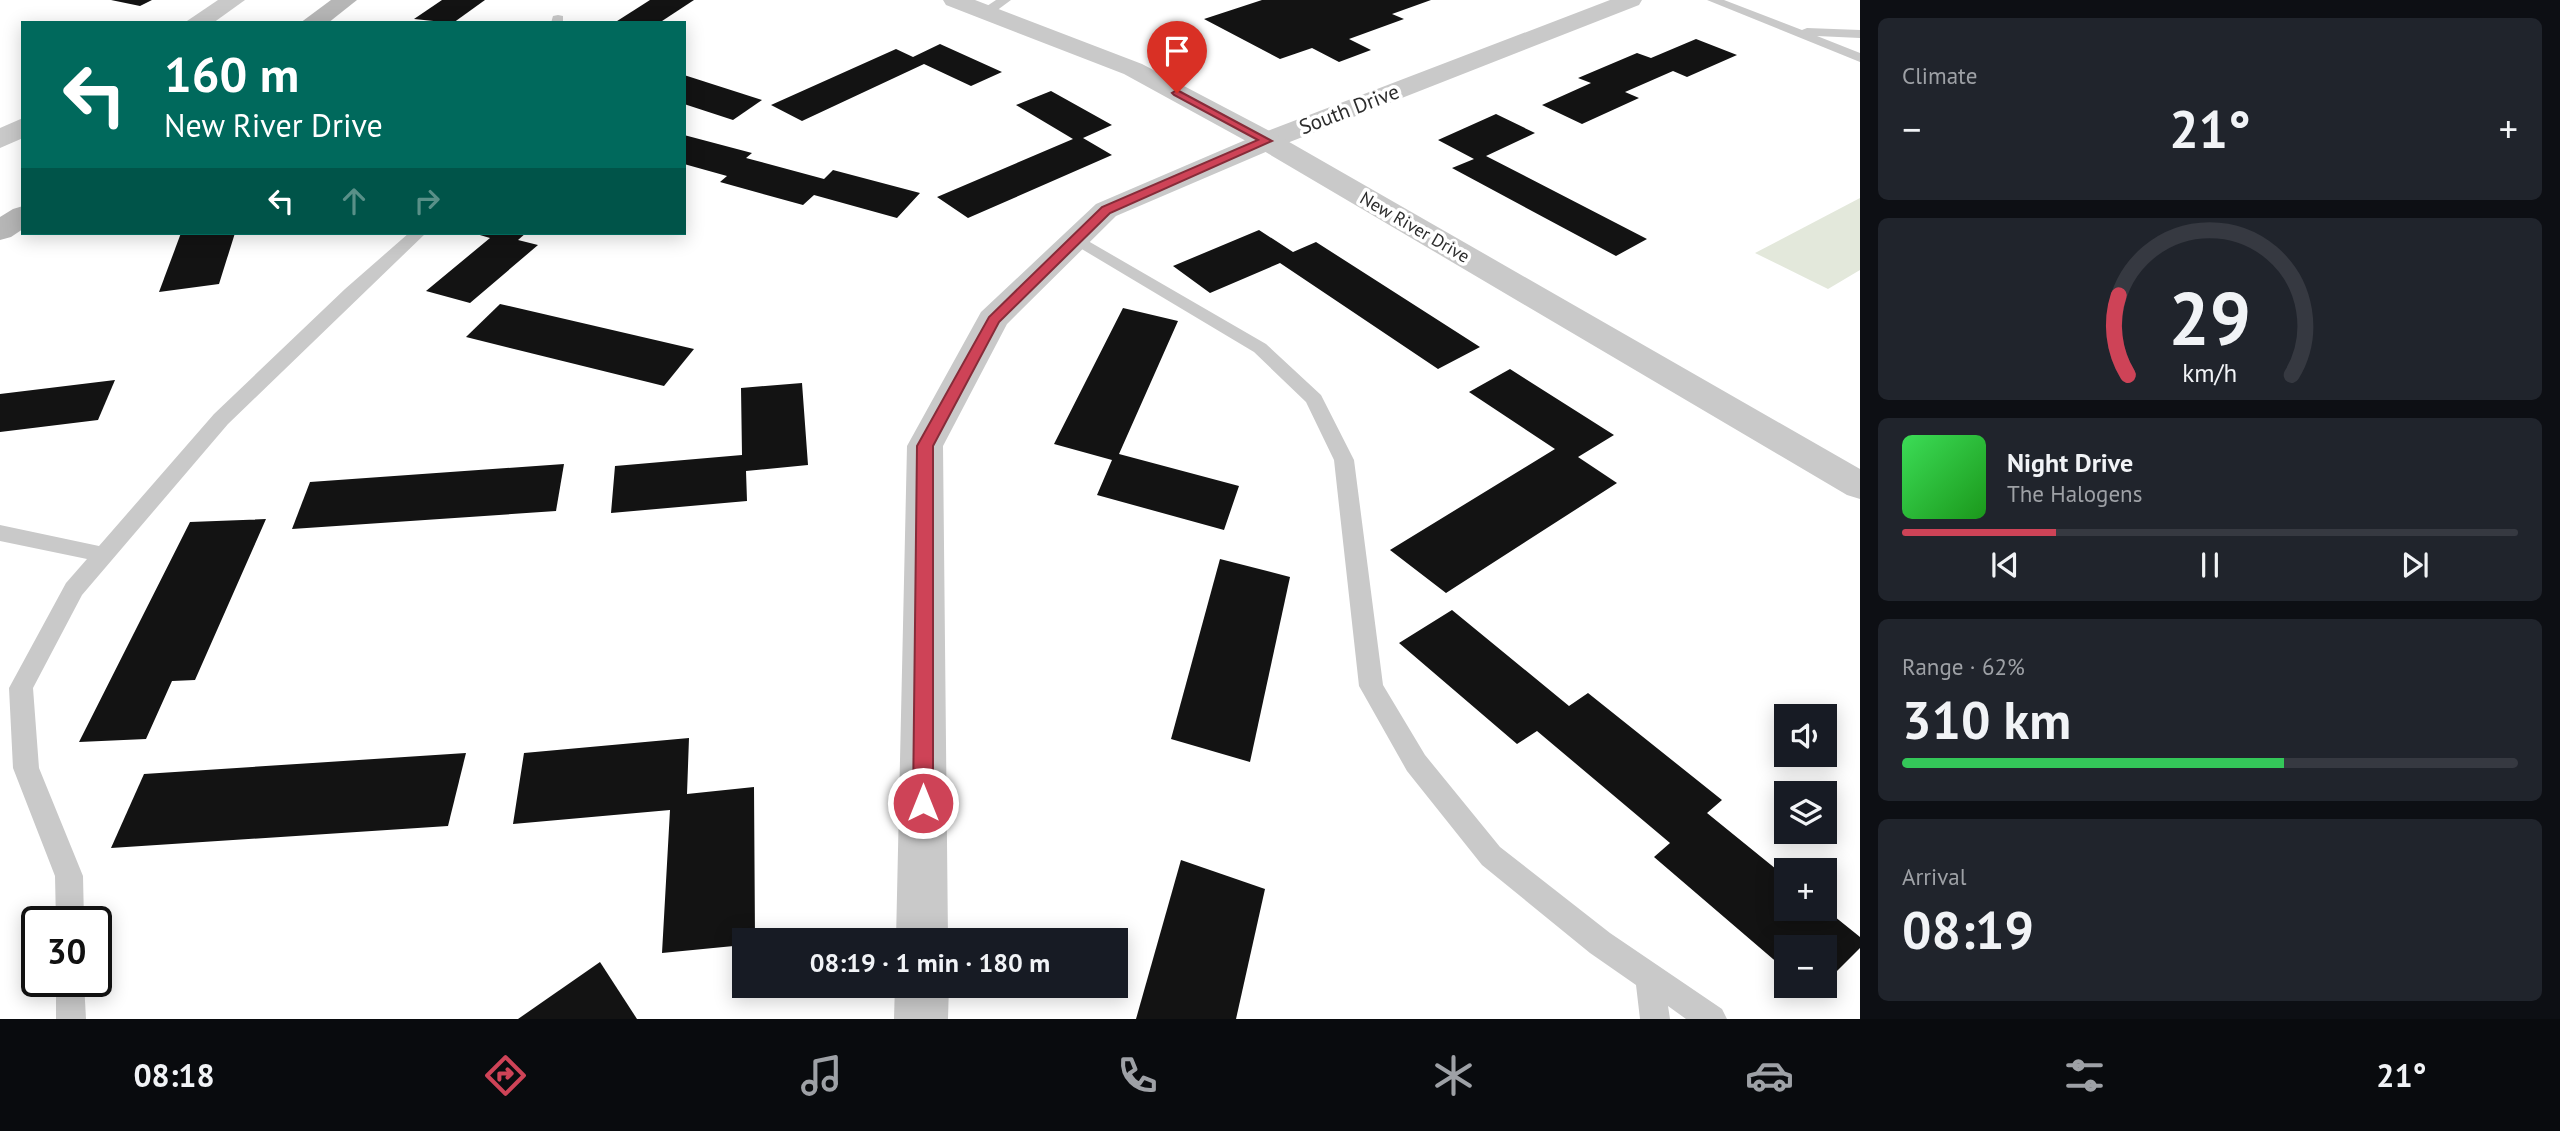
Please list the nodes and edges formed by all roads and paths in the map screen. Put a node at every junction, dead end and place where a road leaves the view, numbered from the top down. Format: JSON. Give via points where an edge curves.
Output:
{"nodes":[{"id":1,"x":234,"y":0,"type":"edge"},
{"id":2,"x":346,"y":0,"type":"edge"},
{"id":3,"x":954,"y":0,"type":"edge"},
{"id":4,"x":1631,"y":0,"type":"edge"},
{"id":5,"x":1713,"y":0,"type":"edge"},
{"id":6,"x":997,"y":5,"type":"edge"},
{"id":7,"x":199,"y":21,"type":"edge"},
{"id":8,"x":315,"y":21,"type":"edge"},
{"id":9,"x":1794,"y":32,"type":"junction"},
{"id":10,"x":1860,"y":34,"type":"edge"},
{"id":11,"x":1860,"y":58,"type":"edge"},
{"id":12,"x":21,"y":127,"type":"edge"},
{"id":13,"x":0,"y":140,"type":"edge"},
{"id":14,"x":1267,"y":141,"type":"junction"},
{"id":15,"x":21,"y":216,"type":"edge"},
{"id":16,"x":0,"y":230,"type":"edge"},
{"id":17,"x":416,"y":235,"type":"edge"},
{"id":18,"x":1076,"y":239,"type":"junction"},
{"id":19,"x":1860,"y":486,"type":"edge"},
{"id":20,"x":0,"y":533,"type":"edge"},
{"id":21,"x":104,"y":555,"type":"junction"},
{"id":22,"x":70,"y":906,"type":"edge"},
{"id":23,"x":922,"y":928,"type":"edge"},
{"id":24,"x":1650,"y":977,"type":"junction"},
{"id":25,"x":70,"y":997,"type":"edge"},
{"id":26,"x":922,"y":998,"type":"edge"},
{"id":27,"x":71,"y":1019,"type":"edge"},
{"id":28,"x":921,"y":1019,"type":"edge"},
{"id":29,"x":1655,"y":1019,"type":"edge"},
{"id":30,"x":1712,"y":1019,"type":"edge"}],
"edges":[{"from":1,"to":7,"type":"street"},
{"from":2,"to":8,"type":"main road"},
{"from":3,"to":6,"type":"street","name":"New River Drive"},
{"from":4,"to":14,"type":"street","name":"South Drive"},
{"from":5,"to":9,"type":"lane"},
{"from":6,"to":14,"type":"street","name":"New River Drive","via":[[1133,69]]},
{"from":9,"to":10,"type":"lane"},
{"from":9,"to":11,"type":"lane"},
{"from":12,"to":13,"type":"street"},
{"from":14,"to":18,"type":"street","name":"South Drive","via":[[1106,210]]},
{"from":14,"to":19,"type":"street","name":"New River Drive"},
{"from":15,"to":16,"type":"main road"},
{"from":17,"to":21,"type":"lane","via":[[221,419]]},
{"from":18,"to":23,"type":"street","name":"South Drive","via":[[993,320],[925,446]]},
{"from":18,"to":24,"type":"lane","via":[[1259,348],[1314,399],[1345,460],[1371,686],[1416,763],[1491,856]]},
{"from":20,"to":21,"type":"lane"},
{"from":21,"to":22,"type":"lane","via":[[74,589],[21,688],[26,768],[69,876]]},
{"from":24,"to":29,"type":"lane"},
{"from":24,"to":30,"type":"lane"},
{"from":25,"to":27,"type":"lane"},
{"from":26,"to":28,"type":"street"}]}
